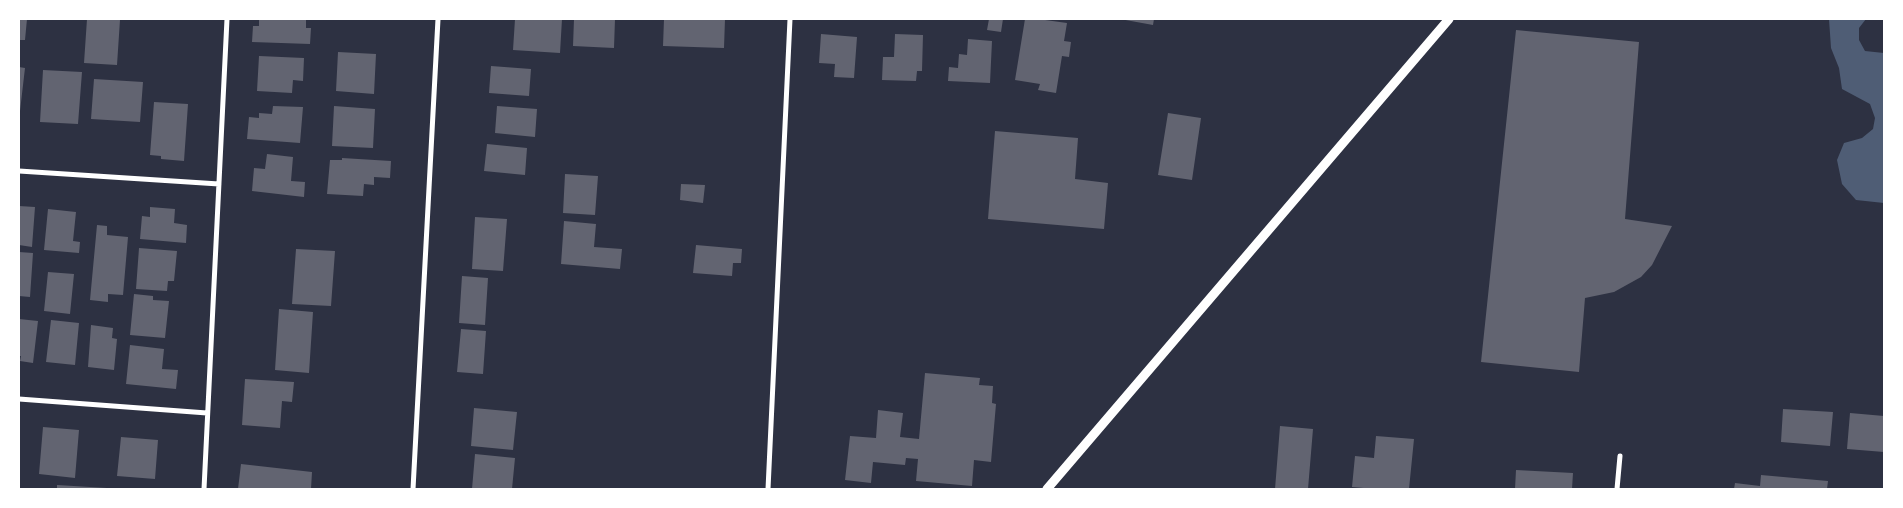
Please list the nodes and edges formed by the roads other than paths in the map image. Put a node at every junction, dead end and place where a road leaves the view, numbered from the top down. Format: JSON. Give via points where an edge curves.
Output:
{"nodes":[{"id":1,"x":227,"y":19,"type":"edge"},
{"id":2,"x":438,"y":19,"type":"edge"},
{"id":3,"x":790,"y":19,"type":"edge"},
{"id":4,"x":1449,"y":19,"type":"edge"},
{"id":5,"x":19,"y":171,"type":"edge"},
{"id":6,"x":219,"y":184,"type":"junction"},
{"id":7,"x":19,"y":399,"type":"edge"},
{"id":8,"x":208,"y":413,"type":"junction"},
{"id":9,"x":1620,"y":456,"type":"dead end"},
{"id":10,"x":204,"y":489,"type":"edge"},
{"id":11,"x":413,"y":489,"type":"edge"},
{"id":12,"x":768,"y":489,"type":"edge"},
{"id":13,"x":1047,"y":489,"type":"edge"},
{"id":14,"x":1617,"y":489,"type":"edge"}],
"edges":[{"from":1,"to":6,"type":"street"},
{"from":2,"to":11,"type":"street"},
{"from":3,"to":12,"type":"street"},
{"from":4,"to":13,"type":"street"},
{"from":5,"to":6,"type":"street"},
{"from":6,"to":8,"type":"street"},
{"from":7,"to":8,"type":"street"},
{"from":8,"to":10,"type":"street"},
{"from":9,"to":14,"type":"street"}]}
